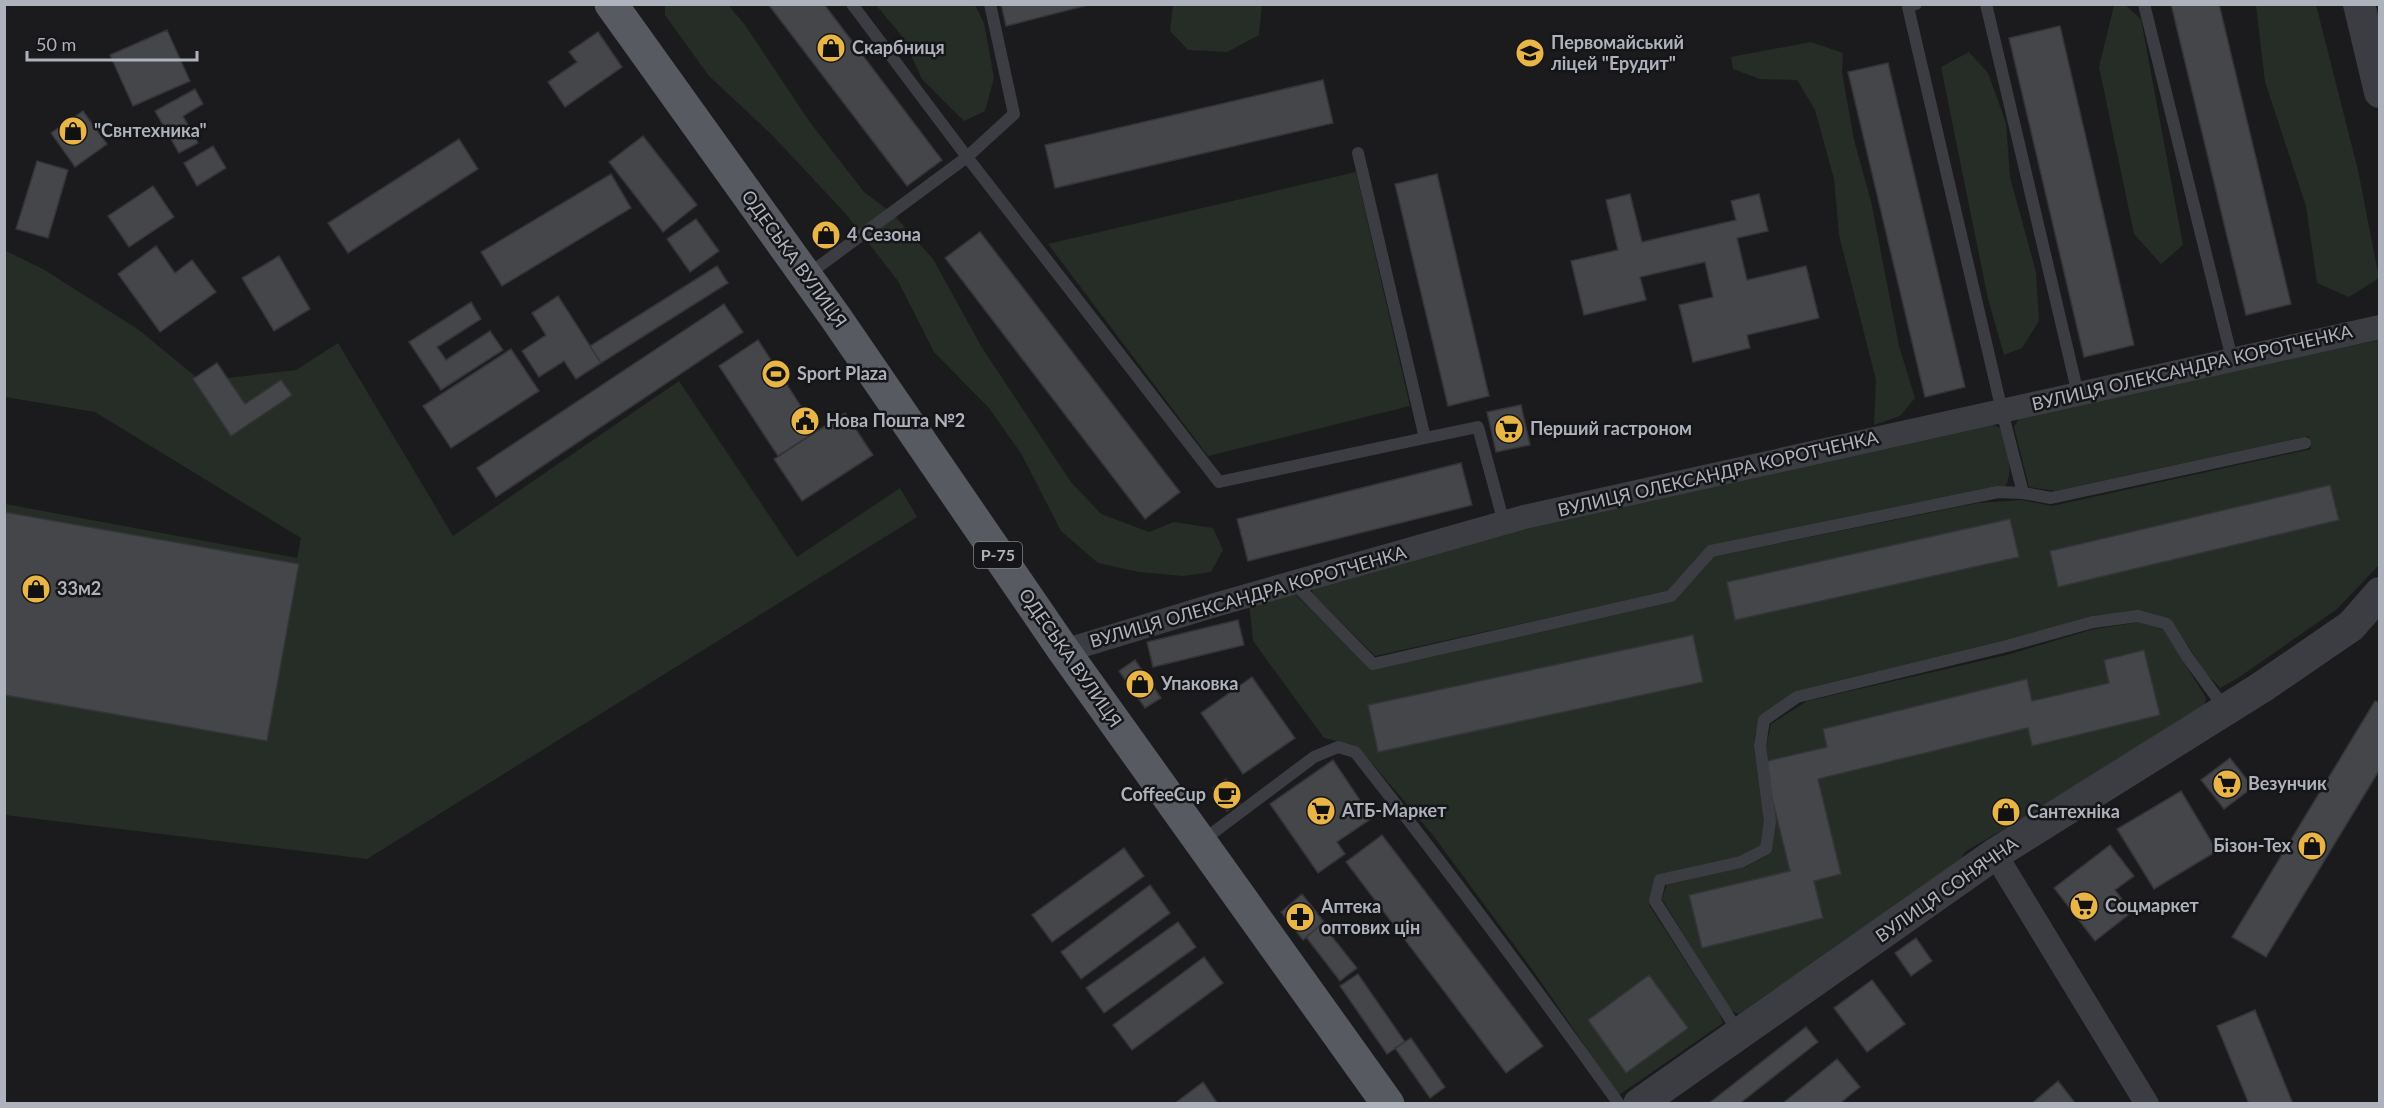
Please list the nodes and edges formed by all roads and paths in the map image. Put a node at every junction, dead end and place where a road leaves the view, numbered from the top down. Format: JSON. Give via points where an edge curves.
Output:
{"nodes":[{"id":1,"x":611,"y":4,"type":"edge"},
{"id":2,"x":852,"y":4,"type":"edge"},
{"id":3,"x":990,"y":4,"type":"edge"},
{"id":4,"x":1916,"y":4,"type":"edge"},
{"id":5,"x":1986,"y":4,"type":"edge"},
{"id":6,"x":2144,"y":4,"type":"edge"},
{"id":7,"x":2359,"y":4,"type":"edge"},
{"id":8,"x":2379,"y":92,"type":"edge"},
{"id":9,"x":1358,"y":153,"type":"dead end"},
{"id":10,"x":967,"y":157,"type":"junction"},
{"id":11,"x":806,"y":276,"type":"junction"},
{"id":12,"x":2379,"y":327,"type":"edge"},
{"id":13,"x":2232,"y":359,"type":"junction"},
{"id":14,"x":2078,"y":394,"type":"junction"},
{"id":15,"x":2002,"y":411,"type":"junction"},
{"id":16,"x":1425,"y":438,"type":"junction"},
{"id":17,"x":2305,"y":443,"type":"dead end"},
{"id":18,"x":2024,"y":493,"type":"junction"},
{"id":19,"x":1504,"y":523,"type":"junction"},
{"id":20,"x":1293,"y":582,"type":"junction"},
{"id":21,"x":2379,"y":593,"type":"edge"},
{"id":22,"x":2365,"y":621,"type":"edge"},
{"id":23,"x":1064,"y":651,"type":"junction"},
{"id":24,"x":2227,"y":711,"type":"junction"},
{"id":25,"x":1201,"y":842,"type":"junction"},
{"id":26,"x":1995,"y":854,"type":"junction"},
{"id":27,"x":1740,"y":1034,"type":"junction"},
{"id":28,"x":1388,"y":1104,"type":"edge"},
{"id":29,"x":1620,"y":1104,"type":"edge"},
{"id":30,"x":1639,"y":1104,"type":"edge"},
{"id":31,"x":2147,"y":1104,"type":"edge"}],
"edges":[{"from":1,"to":11,"type":"main road","name":"ОДЕСЬКА ВУЛИЦЯ","number":"Р-75"},
{"from":2,"to":10,"type":"lane"},
{"from":3,"to":10,"type":"lane","via":[[1014,114]]},
{"from":4,"to":15,"type":"lane","via":[[1908,7]]},
{"from":5,"to":14,"type":"lane"},
{"from":6,"to":13,"type":"lane"},
{"from":7,"to":8,"type":"street"},
{"from":9,"to":16,"type":"lane"},
{"from":10,"to":11,"type":"lane"},
{"from":10,"to":16,"type":"lane","via":[[1219,482]]},
{"from":11,"to":23,"type":"main road","name":"ОДЕСЬКА ВУЛИЦЯ","number":"Р-75"},
{"from":12,"to":13,"type":"street","name":"ВУЛИЦЯ ОЛЕКСАНДРА КОРОТЧЕНКА"},
{"from":13,"to":14,"type":"street","name":"ВУЛИЦЯ ОЛЕКСАНДРА КОРОТЧЕНКА"},
{"from":14,"to":15,"type":"street","name":"ВУЛИЦЯ ОЛЕКСАНДРА КОРОТЧЕНКА"},
{"from":15,"to":18,"type":"lane"},
{"from":15,"to":19,"type":"street","name":"ВУЛИЦЯ ОЛЕКСАНДРА КОРОТЧЕНКА"},
{"from":16,"to":19,"type":"lane","via":[[1478,427]]},
{"from":17,"to":18,"type":"lane","via":[[2051,498]]},
{"from":18,"to":20,"type":"lane","via":[[1998,492],[1711,551],[1671,596],[1373,664]]},
{"from":19,"to":20,"type":"street","name":"ВУЛИЦЯ ОЛЕКСАНДРА КОРОТЧЕНКА"},
{"from":20,"to":23,"type":"street","name":"ВУЛИЦЯ ОЛЕКСАНДРА КОРОТЧЕНКА"},
{"from":21,"to":22,"type":"street","name":"ВУЛИЦЯ СОНЯЧНА"},
{"from":22,"to":24,"type":"street","name":"ВУЛИЦЯ СОНЯЧНА"},
{"from":23,"to":25,"type":"main road","name":"ОДЕСЬКА ВУЛИЦЯ","number":"Р-75"},
{"from":24,"to":26,"type":"street","name":"ВУЛИЦЯ СОНЯЧНА"},
{"from":24,"to":27,"type":"lane","via":[[2167,624],[2138,616],[2093,622],[1797,697],[1764,720],[1760,746],[1770,821],[1766,849],[1741,862],[1660,880],[1655,902]]},
{"from":25,"to":28,"type":"main road","name":"ОДЕСЬКА ВУЛИЦЯ","number":"Р-75"},
{"from":25,"to":29,"type":"lane","via":[[1314,757],[1338,747],[1355,752]]},
{"from":26,"to":27,"type":"street","name":"ВУЛИЦЯ СОНЯЧНА"},
{"from":26,"to":31,"type":"street"},
{"from":27,"to":30,"type":"street","name":"ВУЛИЦЯ СОНЯЧНА"}]}
